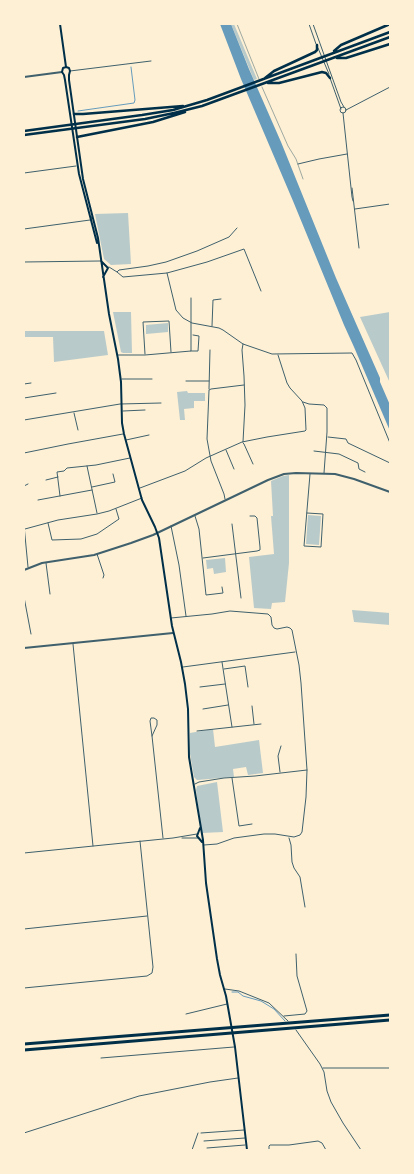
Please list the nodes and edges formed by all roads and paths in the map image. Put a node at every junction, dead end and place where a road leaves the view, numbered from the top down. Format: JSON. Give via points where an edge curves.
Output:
{"nodes":[{"id":1,"x":60,"y":24,"type":"edge"},
{"id":2,"x":237,"y":24,"type":"edge"},
{"id":3,"x":309,"y":24,"type":"edge"},
{"id":4,"x":313,"y":24,"type":"edge"},
{"id":5,"x":390,"y":24,"type":"edge"},
{"id":6,"x":390,"y":32,"type":"edge"},
{"id":7,"x":390,"y":37,"type":"edge"},
{"id":8,"x":390,"y":44,"type":"edge"},
{"id":9,"x":317,"y":45,"type":"junction"},
{"id":10,"x":331,"y":56,"type":"junction"},
{"id":11,"x":151,"y":61,"type":"dead end"},
{"id":12,"x":66,"y":67,"type":"junction"},
{"id":13,"x":70,"y":71,"type":"junction"},
{"id":14,"x":62,"y":72,"type":"junction"},
{"id":15,"x":64,"y":75,"type":"junction"},
{"id":16,"x":68,"y":75,"type":"junction"},
{"id":17,"x":24,"y":77,"type":"edge"},
{"id":18,"x":330,"y":78,"type":"junction"},
{"id":19,"x":263,"y":80,"type":"junction"},
{"id":20,"x":265,"y":84,"type":"junction"},
{"id":21,"x":390,"y":87,"type":"edge"},
{"id":22,"x":192,"y":105,"type":"junction"},
{"id":23,"x":202,"y":106,"type":"junction"},
{"id":24,"x":345,"y":108,"type":"junction"},
{"id":25,"x":340,"y":109,"type":"junction"},
{"id":26,"x":343,"y":113,"type":"junction"},
{"id":27,"x":72,"y":115,"type":"junction"},
{"id":28,"x":24,"y":131,"type":"edge"},
{"id":29,"x":24,"y":135,"type":"edge"},
{"id":30,"x":75,"y":136,"type":"junction"},
{"id":31,"x":348,"y":154,"type":"junction"},
{"id":32,"x":298,"y":164,"type":"junction"},
{"id":33,"x":77,"y":166,"type":"junction"},
{"id":34,"x":81,"y":169,"type":"junction"},
{"id":35,"x":24,"y":173,"type":"edge"},
{"id":36,"x":303,"y":179,"type":"dead end"},
{"id":37,"x":390,"y":204,"type":"edge"},
{"id":38,"x":354,"y":209,"type":"junction"},
{"id":39,"x":92,"y":215,"type":"junction"},
{"id":40,"x":91,"y":220,"type":"junction"},
{"id":41,"x":237,"y":228,"type":"dead end"},
{"id":42,"x":24,"y":229,"type":"edge"},
{"id":43,"x":100,"y":248,"type":"junction"},
{"id":44,"x":359,"y":248,"type":"dead end"},
{"id":45,"x":101,"y":261,"type":"junction"},
{"id":46,"x":24,"y":262,"type":"edge"},
{"id":47,"x":103,"y":268,"type":"junction"},
{"id":48,"x":107,"y":268,"type":"junction"},
{"id":49,"x":117,"y":272,"type":"junction"},
{"id":50,"x":167,"y":273,"type":"junction"},
{"id":51,"x":103,"y":277,"type":"junction"},
{"id":52,"x":261,"y":291,"type":"dead end"},
{"id":53,"x":191,"y":298,"type":"dead end"},
{"id":54,"x":221,"y":300,"type":"dead end"},
{"id":55,"x":192,"y":323,"type":"junction"},
{"id":56,"x":212,"y":326,"type":"junction"},
{"id":57,"x":191,"y":335,"type":"junction"},
{"id":58,"x":243,"y":344,"type":"junction"},
{"id":59,"x":210,"y":350,"type":"dead end"},
{"id":60,"x":191,"y":351,"type":"junction"},
{"id":61,"x":172,"y":353,"type":"junction"},
{"id":62,"x":278,"y":354,"type":"junction"},
{"id":63,"x":145,"y":355,"type":"junction"},
{"id":64,"x":117,"y":356,"type":"junction"},
{"id":65,"x":152,"y":378,"type":"dead end"},
{"id":66,"x":121,"y":380,"type":"junction"},
{"id":67,"x":186,"y":382,"type":"dead end"},
{"id":68,"x":209,"y":382,"type":"junction"},
{"id":69,"x":31,"y":383,"type":"dead end"},
{"id":70,"x":24,"y":384,"type":"edge"},
{"id":71,"x":244,"y":385,"type":"junction"},
{"id":72,"x":210,"y":389,"type":"junction"},
{"id":73,"x":56,"y":393,"type":"dead end"},
{"id":74,"x":24,"y":398,"type":"edge"},
{"id":75,"x":302,"y":401,"type":"junction"},
{"id":76,"x":161,"y":403,"type":"dead end"},
{"id":77,"x":122,"y":404,"type":"junction"},
{"id":78,"x":145,"y":410,"type":"dead end"},
{"id":79,"x":122,"y":411,"type":"junction"},
{"id":80,"x":74,"y":412,"type":"junction"},
{"id":81,"x":24,"y":420,"type":"edge"},
{"id":82,"x":78,"y":430,"type":"dead end"},
{"id":83,"x":124,"y":434,"type":"junction"},
{"id":84,"x":150,"y":435,"type":"dead end"},
{"id":85,"x":327,"y":437,"type":"junction"},
{"id":86,"x":125,"y":440,"type":"junction"},
{"id":87,"x":242,"y":442,"type":"junction"},
{"id":88,"x":390,"y":443,"type":"edge"},
{"id":89,"x":226,"y":449,"type":"junction"},
{"id":90,"x":314,"y":451,"type":"dead end"},
{"id":91,"x":326,"y":452,"type":"junction"},
{"id":92,"x":24,"y":453,"type":"edge"},
{"id":93,"x":210,"y":456,"type":"junction"},
{"id":94,"x":130,"y":458,"type":"junction"},
{"id":95,"x":390,"y":463,"type":"edge"},
{"id":96,"x":253,"y":464,"type":"dead end"},
{"id":97,"x":87,"y":466,"type":"junction"},
{"id":98,"x":234,"y":468,"type":"dead end"},
{"id":99,"x":366,"y":472,"type":"dead end"},
{"id":100,"x":310,"y":473,"type":"junction"},
{"id":101,"x":113,"y":474,"type":"dead end"},
{"id":102,"x":324,"y":474,"type":"junction"},
{"id":103,"x":58,"y":477,"type":"junction"},
{"id":104,"x":46,"y":480,"type":"dead end"},
{"id":105,"x":28,"y":485,"type":"dead end"},
{"id":106,"x":24,"y":486,"type":"edge"},
{"id":107,"x":92,"y":488,"type":"junction"},
{"id":108,"x":139,"y":489,"type":"junction"},
{"id":109,"x":390,"y":492,"type":"edge"},
{"id":110,"x":60,"y":496,"type":"junction"},
{"id":111,"x":142,"y":498,"type":"junction"},
{"id":112,"x":38,"y":500,"type":"dead end"},
{"id":113,"x":225,"y":500,"type":"junction"},
{"id":114,"x":116,"y":508,"type":"junction"},
{"id":115,"x":307,"y":513,"type":"junction"},
{"id":116,"x":97,"y":514,"type":"junction"},
{"id":117,"x":194,"y":515,"type":"junction"},
{"id":118,"x":250,"y":516,"type":"dead end"},
{"id":119,"x":48,"y":522,"type":"junction"},
{"id":120,"x":232,"y":524,"type":"dead end"},
{"id":121,"x":24,"y":525,"type":"edge"},
{"id":122,"x":171,"y":526,"type":"junction"},
{"id":123,"x":24,"y":529,"type":"edge"},
{"id":124,"x":158,"y":533,"type":"junction"},
{"id":125,"x":25,"y":550,"type":"edge"},
{"id":126,"x":97,"y":554,"type":"junction"},
{"id":127,"x":236,"y":554,"type":"junction"},
{"id":128,"x":202,"y":558,"type":"junction"},
{"id":129,"x":46,"y":563,"type":"junction"},
{"id":130,"x":28,"y":568,"type":"junction"},
{"id":131,"x":24,"y":570,"type":"edge"},
{"id":132,"x":103,"y":578,"type":"dead end"},
{"id":133,"x":222,"y":587,"type":"dead end"},
{"id":134,"x":50,"y":594,"type":"dead end"},
{"id":135,"x":24,"y":597,"type":"edge"},
{"id":136,"x":241,"y":598,"type":"dead end"},
{"id":137,"x":186,"y":616,"type":"junction"},
{"id":138,"x":170,"y":618,"type":"junction"},
{"id":139,"x":173,"y":632,"type":"junction"},
{"id":140,"x":31,"y":634,"type":"dead end"},
{"id":141,"x":73,"y":643,"type":"junction"},
{"id":142,"x":24,"y":648,"type":"edge"},
{"id":143,"x":296,"y":652,"type":"junction"},
{"id":144,"x":222,"y":662,"type":"junction"},
{"id":145,"x":182,"y":667,"type":"junction"},
{"id":146,"x":223,"y":669,"type":"junction"},
{"id":147,"x":226,"y":684,"type":"junction"},
{"id":148,"x":200,"y":687,"type":"dead end"},
{"id":149,"x":248,"y":687,"type":"dead end"},
{"id":150,"x":228,"y":705,"type":"junction"},
{"id":151,"x":252,"y":706,"type":"dead end"},
{"id":152,"x":203,"y":709,"type":"dead end"},
{"id":153,"x":254,"y":724,"type":"junction"},
{"id":154,"x":261,"y":724,"type":"dead end"},
{"id":155,"x":232,"y":727,"type":"junction"},
{"id":156,"x":197,"y":731,"type":"dead end"},
{"id":157,"x":152,"y":736,"type":"junction"},
{"id":158,"x":281,"y":746,"type":"dead end"},
{"id":159,"x":308,"y":770,"type":"junction"},
{"id":160,"x":281,"y":773,"type":"junction"},
{"id":161,"x":232,"y":778,"type":"junction"},
{"id":162,"x":192,"y":781,"type":"junction"},
{"id":163,"x":200,"y":782,"type":"junction"},
{"id":164,"x":193,"y":784,"type":"junction"},
{"id":165,"x":252,"y":824,"type":"dead end"},
{"id":166,"x":200,"y":834,"type":"junction"},
{"id":167,"x":289,"y":837,"type":"junction"},
{"id":168,"x":179,"y":838,"type":"junction"},
{"id":169,"x":198,"y":838,"type":"junction"},
{"id":170,"x":163,"y":839,"type":"junction"},
{"id":171,"x":140,"y":842,"type":"junction"},
{"id":172,"x":203,"y":844,"type":"junction"},
{"id":173,"x":93,"y":846,"type":"junction"},
{"id":174,"x":24,"y":853,"type":"edge"},
{"id":175,"x":305,"y":907,"type":"dead end"},
{"id":176,"x":149,"y":916,"type":"junction"},
{"id":177,"x":24,"y":929,"type":"edge"},
{"id":178,"x":296,"y":954,"type":"dead end"},
{"id":179,"x":24,"y":988,"type":"edge"},
{"id":180,"x":225,"y":989,"type":"junction"},
{"id":181,"x":228,"y":1004,"type":"junction"},
{"id":182,"x":186,"y":1014,"type":"dead end"},
{"id":183,"x":390,"y":1015,"type":"edge"},
{"id":184,"x":284,"y":1016,"type":"junction"},
{"id":185,"x":390,"y":1020,"type":"edge"},
{"id":186,"x":288,"y":1021,"type":"dead end"},
{"id":187,"x":238,"y":1030,"type":"junction"},
{"id":188,"x":296,"y":1030,"type":"dead end"},
{"id":189,"x":226,"y":1031,"type":"junction"},
{"id":190,"x":24,"y":1044,"type":"edge"},
{"id":191,"x":235,"y":1047,"type":"junction"},
{"id":192,"x":24,"y":1050,"type":"edge"},
{"id":193,"x":101,"y":1058,"type":"dead end"},
{"id":194,"x":322,"y":1068,"type":"junction"},
{"id":195,"x":390,"y":1068,"type":"edge"},
{"id":196,"x":239,"y":1078,"type":"junction"},
{"id":197,"x":245,"y":1130,"type":"junction"},
{"id":198,"x":24,"y":1133,"type":"edge"},
{"id":199,"x":245,"y":1138,"type":"junction"},
{"id":200,"x":204,"y":1141,"type":"dead end"},
{"id":201,"x":246,"y":1145,"type":"junction"},
{"id":202,"x":207,"y":1148,"type":"dead end"},
{"id":203,"x":192,"y":1150,"type":"edge"},
{"id":204,"x":247,"y":1150,"type":"edge"},
{"id":205,"x":269,"y":1150,"type":"edge"},
{"id":206,"x":326,"y":1150,"type":"edge"},
{"id":207,"x":361,"y":1150,"type":"edge"}],
"edges":[{"from":1,"to":12,"type":"main road"},
{"from":2,"to":32,"type":"lane"},
{"from":3,"to":9,"type":"street"},
{"from":4,"to":24,"type":"street"},
{"from":5,"to":10,"type":"highway","via":[[341,45]]},
{"from":6,"to":10,"type":"highway"},
{"from":7,"to":10,"type":"highway"},
{"from":8,"to":10,"type":"highway","via":[[346,58]]},
{"from":9,"to":18,"type":"street"},
{"from":9,"to":19,"type":"highway","via":[[315,52]]},
{"from":10,"to":19,"type":"highway"},
{"from":10,"to":20,"type":"highway"},
{"from":11,"to":13,"type":"street"},
{"from":12,"to":13,"type":"main road"},
{"from":12,"to":14,"type":"main road"},
{"from":13,"to":16,"type":"main road"},
{"from":14,"to":15,"type":"main road"},
{"from":14,"to":17,"type":"street"},
{"from":15,"to":16,"type":"main road"},
{"from":15,"to":27,"type":"main road"},
{"from":16,"to":27,"type":"main road"},
{"from":18,"to":20,"type":"highway","via":[[322,72]]},
{"from":18,"to":25,"type":"street"},
{"from":19,"to":22,"type":"highway"},
{"from":20,"to":23,"type":"highway"},
{"from":21,"to":24,"type":"street"},
{"from":22,"to":27,"type":"highway"},
{"from":22,"to":28,"type":"highway"},
{"from":23,"to":29,"type":"highway","via":[[146,119]]},
{"from":23,"to":30,"type":"highway","via":[[153,122]]},
{"from":24,"to":25,"type":"street"},
{"from":24,"to":26,"type":"street"},
{"from":25,"to":26,"type":"street"},
{"from":26,"to":31,"type":"street"},
{"from":27,"to":30,"type":"main road"},
{"from":30,"to":33,"type":"main road"},
{"from":30,"to":34,"type":"main road"},
{"from":31,"to":32,"type":"street"},
{"from":31,"to":38,"type":"street"},
{"from":32,"to":36,"type":"lane"},
{"from":33,"to":34,"type":"main road"},
{"from":33,"to":35,"type":"street"},
{"from":33,"to":40,"type":"main road"},
{"from":34,"to":39,"type":"main road"},
{"from":37,"to":38,"type":"street"},
{"from":38,"to":44,"type":"street"},
{"from":39,"to":40,"type":"street"},
{"from":39,"to":43,"type":"main road"},
{"from":40,"to":42,"type":"street"},
{"from":40,"to":43,"type":"main road"},
{"from":41,"to":49,"type":"street","via":[[229,237],[197,251],[166,262]]},
{"from":43,"to":45,"type":"main road"},
{"from":45,"to":46,"type":"street"},
{"from":45,"to":47,"type":"main road"},
{"from":45,"to":48,"type":"main road"},
{"from":47,"to":48,"type":"main road"},
{"from":47,"to":48,"type":"main road","via":[[104,271]]},
{"from":47,"to":51,"type":"main road"},
{"from":48,"to":49,"type":"street"},
{"from":48,"to":51,"type":"main road"},
{"from":49,"to":50,"type":"street","via":[[123,277]]},
{"from":50,"to":52,"type":"street","via":[[244,249]]},
{"from":50,"to":55,"type":"street","via":[[176,310]]},
{"from":51,"to":64,"type":"main road"},
{"from":53,"to":55,"type":"street"},
{"from":54,"to":56,"type":"street","via":[[213,300]]},
{"from":55,"to":56,"type":"street"},
{"from":55,"to":57,"type":"street"},
{"from":56,"to":58,"type":"street"},
{"from":57,"to":60,"type":"street"},
{"from":57,"to":60,"type":"street","via":[[199,336],[198,350]]},
{"from":58,"to":62,"type":"street"},
{"from":58,"to":71,"type":"street"},
{"from":59,"to":68,"type":"street"},
{"from":60,"to":61,"type":"street"},
{"from":61,"to":63,"type":"street"},
{"from":61,"to":63,"type":"street","via":[[170,321],[143,322]]},
{"from":62,"to":75,"type":"street","via":[[287,383]]},
{"from":62,"to":88,"type":"street","via":[[352,354]]},
{"from":63,"to":64,"type":"street"},
{"from":64,"to":66,"type":"main road"},
{"from":65,"to":66,"type":"street"},
{"from":66,"to":77,"type":"main road"},
{"from":67,"to":68,"type":"street"},
{"from":68,"to":72,"type":"street"},
{"from":69,"to":70,"type":"street"},
{"from":71,"to":72,"type":"street"},
{"from":71,"to":87,"type":"street"},
{"from":72,"to":93,"type":"street","via":[[206,430]]},
{"from":73,"to":74,"type":"street"},
{"from":75,"to":85,"type":"street","via":[[326,407]]},
{"from":75,"to":87,"type":"street","via":[[306,412],[305,431]]},
{"from":76,"to":77,"type":"street"},
{"from":77,"to":79,"type":"main road"},
{"from":77,"to":80,"type":"street"},
{"from":78,"to":79,"type":"street"},
{"from":79,"to":83,"type":"main road"},
{"from":80,"to":81,"type":"street"},
{"from":80,"to":82,"type":"street"},
{"from":83,"to":86,"type":"main road"},
{"from":83,"to":92,"type":"street"},
{"from":84,"to":86,"type":"street"},
{"from":85,"to":91,"type":"street"},
{"from":85,"to":95,"type":"street","via":[[346,439],[348,443]]},
{"from":86,"to":94,"type":"main road"},
{"from":87,"to":89,"type":"street"},
{"from":87,"to":96,"type":"street"},
{"from":89,"to":93,"type":"street"},
{"from":89,"to":98,"type":"street"},
{"from":90,"to":91,"type":"street"},
{"from":91,"to":99,"type":"street","via":[[358,463],[359,469]]},
{"from":91,"to":102,"type":"street"},
{"from":93,"to":108,"type":"street","via":[[185,472]]},
{"from":93,"to":113,"type":"street"},
{"from":94,"to":97,"type":"street"},
{"from":94,"to":108,"type":"main road"},
{"from":97,"to":103,"type":"street","via":[[67,468],[57,472]]},
{"from":97,"to":107,"type":"street"},
{"from":100,"to":102,"type":"street"},
{"from":100,"to":113,"type":"street","via":[[280,475]]},
{"from":100,"to":115,"type":"street"},
{"from":101,"to":107,"type":"street","via":[[114,482]]},
{"from":102,"to":109,"type":"street","via":[[346,477]]},
{"from":103,"to":104,"type":"street"},
{"from":103,"to":110,"type":"street"},
{"from":105,"to":106,"type":"street"},
{"from":107,"to":110,"type":"street"},
{"from":107,"to":116,"type":"street"},
{"from":108,"to":111,"type":"main road"},
{"from":110,"to":112,"type":"street"},
{"from":111,"to":114,"type":"street"},
{"from":111,"to":124,"type":"main road"},
{"from":113,"to":117,"type":"street"},
{"from":114,"to":116,"type":"street"},
{"from":114,"to":119,"type":"street","via":[[119,519],[97,534],[81,539],[52,540]]},
{"from":115,"to":115,"type":"street","via":[[304,546],[320,547],[323,514]]},
{"from":116,"to":119,"type":"street"},
{"from":117,"to":122,"type":"street"},
{"from":117,"to":128,"type":"street"},
{"from":118,"to":127,"type":"street","via":[[257,518],[260,550]]},
{"from":119,"to":123,"type":"street"},
{"from":120,"to":127,"type":"street"},
{"from":121,"to":123,"type":"street"},
{"from":122,"to":124,"type":"street"},
{"from":122,"to":137,"type":"street"},
{"from":123,"to":125,"type":"street"},
{"from":124,"to":126,"type":"street"},
{"from":124,"to":138,"type":"main road"},
{"from":125,"to":130,"type":"street"},
{"from":126,"to":129,"type":"street"},
{"from":126,"to":132,"type":"street"},
{"from":127,"to":128,"type":"street"},
{"from":127,"to":136,"type":"street"},
{"from":128,"to":133,"type":"street","via":[[206,595],[223,593]]},
{"from":129,"to":130,"type":"street"},
{"from":129,"to":134,"type":"street"},
{"from":130,"to":131,"type":"street"},
{"from":135,"to":140,"type":"street"},
{"from":137,"to":138,"type":"street"},
{"from":137,"to":143,"type":"street","via":[[230,611],[264,613],[269,615],[274,628],[292,630]]},
{"from":138,"to":139,"type":"main road"},
{"from":139,"to":141,"type":"street"},
{"from":139,"to":145,"type":"main road"},
{"from":141,"to":142,"type":"street"},
{"from":141,"to":173,"type":"street"},
{"from":143,"to":144,"type":"street"},
{"from":143,"to":159,"type":"street","via":[[302,683]]},
{"from":144,"to":145,"type":"street"},
{"from":144,"to":146,"type":"street"},
{"from":145,"to":162,"type":"main road"},
{"from":146,"to":147,"type":"street"},
{"from":146,"to":149,"type":"street","via":[[245,666]]},
{"from":147,"to":148,"type":"street"},
{"from":147,"to":150,"type":"street"},
{"from":150,"to":152,"type":"street"},
{"from":150,"to":155,"type":"street"},
{"from":151,"to":153,"type":"street"},
{"from":153,"to":154,"type":"street"},
{"from":153,"to":155,"type":"street"},
{"from":155,"to":156,"type":"street"},
{"from":157,"to":157,"type":"street","via":[[157,725],[154,718],[150,721]]},
{"from":157,"to":170,"type":"street"},
{"from":158,"to":160,"type":"street","via":[[278,756]]},
{"from":159,"to":160,"type":"street"},
{"from":159,"to":167,"type":"street","via":[[303,830],[299,836]]},
{"from":160,"to":161,"type":"street"},
{"from":161,"to":163,"type":"street"},
{"from":161,"to":165,"type":"street","via":[[239,826]]},
{"from":162,"to":163,"type":"street"},
{"from":162,"to":164,"type":"main road"},
{"from":163,"to":164,"type":"street"},
{"from":164,"to":166,"type":"main road"},
{"from":166,"to":168,"type":"street"},
{"from":166,"to":169,"type":"main road","via":[[196,835]]},
{"from":166,"to":172,"type":"main road"},
{"from":167,"to":172,"type":"street","via":[[264,834]]},
{"from":167,"to":175,"type":"street","via":[[292,862],[299,873]]},
{"from":168,"to":169,"type":"street"},
{"from":168,"to":170,"type":"street"},
{"from":169,"to":172,"type":"main road"},
{"from":170,"to":171,"type":"street"},
{"from":171,"to":173,"type":"street"},
{"from":171,"to":176,"type":"street"},
{"from":172,"to":180,"type":"main road","via":[[218,967]]},
{"from":173,"to":174,"type":"street"},
{"from":176,"to":177,"type":"street"},
{"from":176,"to":179,"type":"street","via":[[153,969],[149,975]]},
{"from":178,"to":184,"type":"street","via":[[297,976],[307,1011],[305,1014]]},
{"from":180,"to":181,"type":"main road"},
{"from":180,"to":184,"type":"street","via":[[240,991],[269,1003]]},
{"from":181,"to":182,"type":"street"},
{"from":181,"to":191,"type":"main road"},
{"from":183,"to":187,"type":"highway"},
{"from":184,"to":186,"type":"street"},
{"from":185,"to":187,"type":"highway"},
{"from":187,"to":189,"type":"highway"},
{"from":188,"to":194,"type":"street"},
{"from":189,"to":190,"type":"highway"},
{"from":189,"to":192,"type":"highway"},
{"from":191,"to":193,"type":"street"},
{"from":191,"to":196,"type":"main road"},
{"from":194,"to":195,"type":"street"},
{"from":194,"to":207,"type":"street","via":[[331,1102]]},
{"from":196,"to":197,"type":"main road"},
{"from":196,"to":198,"type":"street","via":[[139,1096]]},
{"from":197,"to":199,"type":"main road"},
{"from":197,"to":203,"type":"street","via":[[199,1133]]},
{"from":199,"to":200,"type":"street"},
{"from":199,"to":201,"type":"main road"},
{"from":201,"to":202,"type":"street"},
{"from":201,"to":204,"type":"main road"},
{"from":205,"to":206,"type":"street","via":[[270,1145],[318,1141]]}]}
